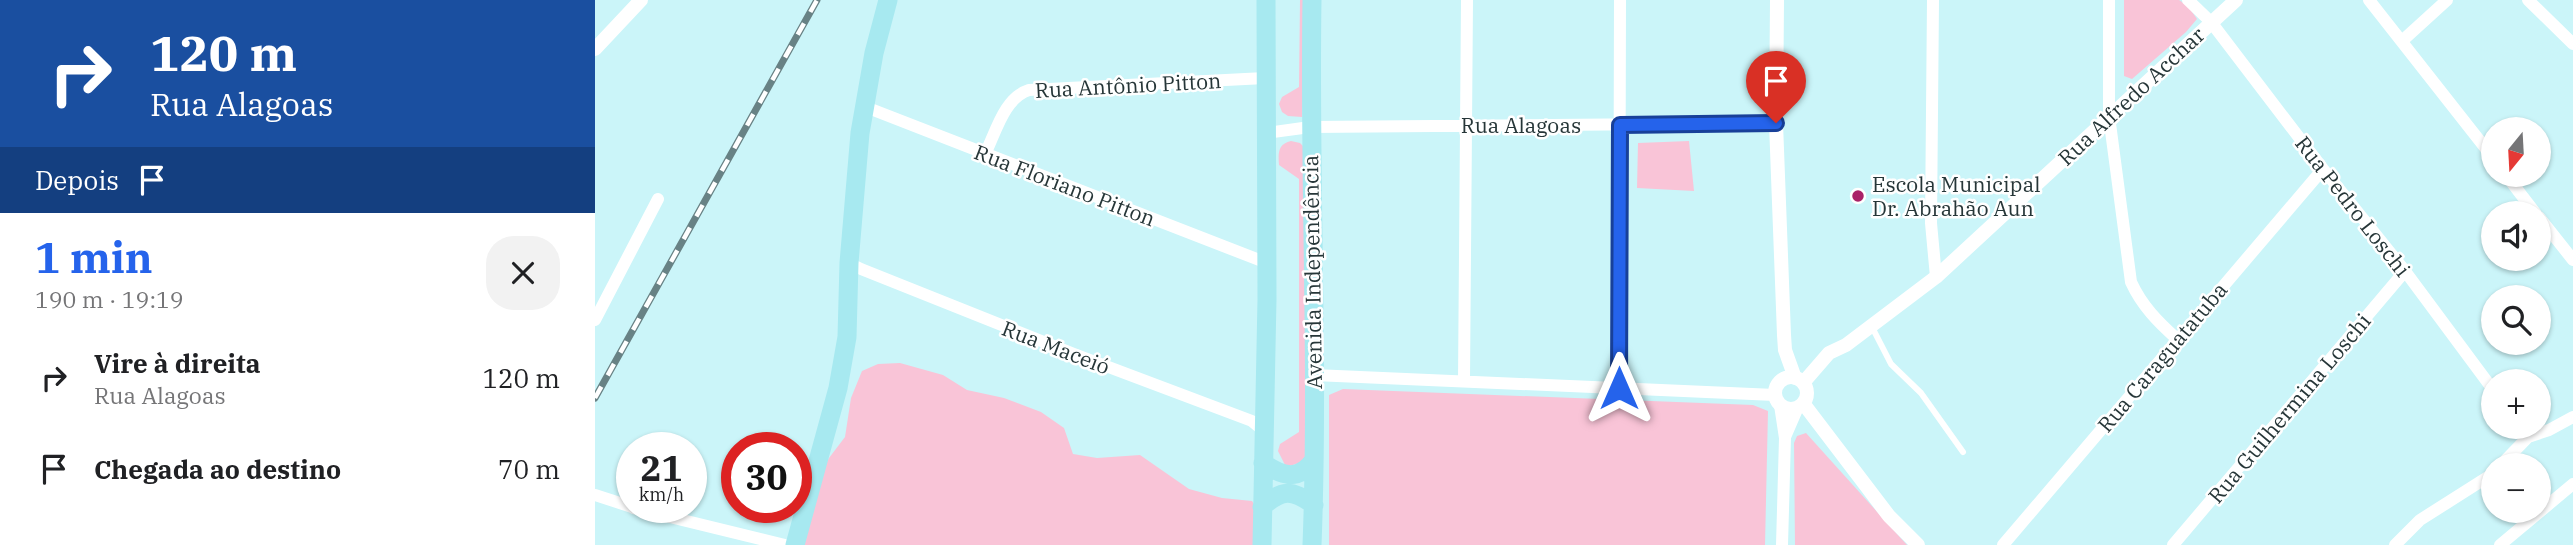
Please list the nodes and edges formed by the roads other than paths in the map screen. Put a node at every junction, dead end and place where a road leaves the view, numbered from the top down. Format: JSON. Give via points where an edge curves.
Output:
{"nodes":[{"id":1,"x":641,"y":0,"type":"edge"},
{"id":2,"x":888,"y":0,"type":"edge"},
{"id":3,"x":1265,"y":0,"type":"edge"},
{"id":4,"x":1312,"y":0,"type":"edge"},
{"id":5,"x":1467,"y":0,"type":"edge"},
{"id":6,"x":1621,"y":0,"type":"edge"},
{"id":7,"x":1777,"y":0,"type":"edge"},
{"id":8,"x":1933,"y":0,"type":"edge"},
{"id":9,"x":2109,"y":0,"type":"edge"},
{"id":10,"x":2188,"y":0,"type":"edge"},
{"id":11,"x":2237,"y":0,"type":"edge"},
{"id":12,"x":2369,"y":0,"type":"edge"},
{"id":13,"x":2447,"y":0,"type":"edge"},
{"id":14,"x":2528,"y":0,"type":"edge"},
{"id":15,"x":2211,"y":22,"type":"junction"},
{"id":16,"x":2402,"y":41,"type":"junction"},
{"id":17,"x":2573,"y":44,"type":"edge"},
{"id":18,"x":595,"y":49,"type":"edge"},
{"id":19,"x":1265,"y":78,"type":"junction"},
{"id":20,"x":863,"y":106,"type":"junction"},
{"id":21,"x":2109,"y":116,"type":"junction"},
{"id":22,"x":1776,"y":123,"type":"junction"},
{"id":23,"x":1467,"y":125,"type":"junction"},
{"id":24,"x":1620,"y":125,"type":"junction"},
{"id":25,"x":1310,"y":127,"type":"junction"},
{"id":26,"x":1266,"y":133,"type":"junction"},
{"id":27,"x":2481,"y":142,"type":"edge"},
{"id":28,"x":985,"y":154,"type":"junction"},
{"id":29,"x":2323,"y":169,"type":"junction"},
{"id":30,"x":2516,"y":187,"type":"edge"},
{"id":31,"x":658,"y":199,"type":"dead end"},
{"id":32,"x":2527,"y":201,"type":"edge"},
{"id":33,"x":2551,"y":232,"type":"edge"},
{"id":34,"x":2573,"y":260,"type":"edge"},
{"id":35,"x":849,"y":262,"type":"junction"},
{"id":36,"x":1267,"y":263,"type":"junction"},
{"id":37,"x":2405,"y":271,"type":"junction"},
{"id":38,"x":1937,"y":277,"type":"junction"},
{"id":39,"x":595,"y":320,"type":"edge"},
{"id":40,"x":1871,"y":326,"type":"junction"},
{"id":41,"x":2176,"y":339,"type":"junction"},
{"id":42,"x":1785,"y":350,"type":"junction"},
{"id":43,"x":2481,"y":373,"type":"edge"},
{"id":44,"x":1314,"y":375,"type":"junction"},
{"id":45,"x":1799,"y":380,"type":"junction"},
{"id":46,"x":1464,"y":381,"type":"junction"},
{"id":47,"x":1619,"y":388,"type":"junction"},
{"id":48,"x":1778,"y":395,"type":"junction"},
{"id":49,"x":1801,"y":405,"type":"junction"},
{"id":50,"x":2573,"y":417,"type":"edge"},
{"id":51,"x":2551,"y":429,"type":"edge"},
{"id":52,"x":1263,"y":430,"type":"junction"},
{"id":53,"x":1785,"y":438,"type":"junction"},
{"id":54,"x":1963,"y":452,"type":"dead end"},
{"id":55,"x":1314,"y":460,"type":"junction"},
{"id":56,"x":1263,"y":463,"type":"junction"},
{"id":57,"x":2481,"y":481,"type":"edge"},
{"id":58,"x":2573,"y":484,"type":"edge"},
{"id":59,"x":595,"y":495,"type":"edge"},
{"id":60,"x":616,"y":502,"type":"edge"},
{"id":61,"x":1314,"y":505,"type":"junction"},
{"id":62,"x":1262,"y":507,"type":"junction"},
{"id":63,"x":696,"y":523,"type":"edge"},
{"id":64,"x":785,"y":545,"type":"edge"},
{"id":65,"x":795,"y":545,"type":"edge"},
{"id":66,"x":1262,"y":545,"type":"edge"},
{"id":67,"x":1312,"y":545,"type":"edge"},
{"id":68,"x":1782,"y":545,"type":"edge"},
{"id":69,"x":1918,"y":545,"type":"edge"},
{"id":70,"x":2003,"y":545,"type":"edge"},
{"id":71,"x":2173,"y":545,"type":"edge"},
{"id":72,"x":2395,"y":545,"type":"edge"},
{"id":73,"x":2500,"y":545,"type":"edge"}],
"edges":[{"from":1,"to":18,"type":"street"},
{"from":2,"to":20,"type":"main road"},
{"from":3,"to":19,"type":"main road","name":"Avenida Independência"},
{"from":4,"to":25,"type":"main road","name":"Avenida Independência"},
{"from":5,"to":23,"type":"street"},
{"from":6,"to":24,"type":"street"},
{"from":7,"to":22,"type":"street"},
{"from":8,"to":38,"type":"street","via":[[1931,223]]},
{"from":9,"to":21,"type":"street"},
{"from":10,"to":15,"type":"street","name":"Rua Pedro Loschi"},
{"from":11,"to":15,"type":"street","name":"Rua Alfredo Acchar"},
{"from":12,"to":16,"type":"street"},
{"from":13,"to":16,"type":"street"},
{"from":14,"to":17,"type":"street"},
{"from":15,"to":21,"type":"street","name":"Rua Alfredo Acchar"},
{"from":15,"to":29,"type":"street","name":"Rua Pedro Loschi"},
{"from":16,"to":27,"type":"street"},
{"from":19,"to":26,"type":"main road","name":"Avenida Independência"},
{"from":19,"to":28,"type":"street","name":"Rua Antônio Pitton","via":[[1029,90],[1010,101]]},
{"from":20,"to":28,"type":"street","name":"Rua Floriano Pitton"},
{"from":20,"to":35,"type":"main road"},
{"from":21,"to":38,"type":"street","name":"Rua Alfredo Acchar"},
{"from":21,"to":41,"type":"street","via":[[2131,282],[2151,315]]},
{"from":22,"to":24,"type":"street","name":"Rua Alagoas"},
{"from":22,"to":42,"type":"street"},
{"from":23,"to":24,"type":"street","name":"Rua Alagoas"},
{"from":23,"to":25,"type":"street","name":"Rua Alagoas"},
{"from":23,"to":46,"type":"street"},
{"from":24,"to":47,"type":"street"},
{"from":25,"to":26,"type":"street","name":"Rua Alagoas"},
{"from":25,"to":44,"type":"main road","name":"Avenida Independência"},
{"from":26,"to":36,"type":"main road","name":"Avenida Independência"},
{"from":28,"to":36,"type":"street","name":"Rua Floriano Pitton"},
{"from":29,"to":37,"type":"street","name":"Rua Pedro Loschi"},
{"from":29,"to":41,"type":"street","name":"Rua Caraguatatuba"},
{"from":30,"to":32,"type":"street"},
{"from":31,"to":39,"type":"street"},
{"from":33,"to":34,"type":"street"},
{"from":35,"to":52,"type":"street","name":"Rua Maceió","via":[[1074,355],[1252,421]]},
{"from":35,"to":65,"type":"main road","via":[[846,337],[838,388]]},
{"from":36,"to":52,"type":"main road","name":"Avenida Independência"},
{"from":37,"to":43,"type":"street","name":"Rua Pedro Loschi"},
{"from":37,"to":71,"type":"street","name":"Rua Guilhermina Loschi"},
{"from":38,"to":40,"type":"street","name":"Rua Alfredo Acchar"},
{"from":40,"to":45,"type":"street","name":"Rua Alfredo Acchar"},
{"from":40,"to":54,"type":"lane","via":[[1891,364],[1921,393]]},
{"from":41,"to":70,"type":"street","name":"Rua Caraguatatuba"},
{"from":42,"to":45,"type":"street"},
{"from":42,"to":48,"type":"street"},
{"from":44,"to":46,"type":"street"},
{"from":44,"to":55,"type":"main road","name":"Avenida Independência"},
{"from":45,"to":48,"type":"street","via":[[1789,377]]},
{"from":45,"to":49,"type":"street","via":[[1806,391]]},
{"from":46,"to":47,"type":"street"},
{"from":47,"to":48,"type":"street"},
{"from":48,"to":49,"type":"street","via":[[1786,408]]},
{"from":48,"to":53,"type":"street"},
{"from":49,"to":53,"type":"street"},
{"from":49,"to":69,"type":"street","via":[[1889,516]]},
{"from":50,"to":51,"type":"street"},
{"from":52,"to":56,"type":"main road","name":"Avenida Independência"},
{"from":53,"to":68,"type":"street"},
{"from":55,"to":56,"type":"main road","via":[[1306,471],[1293,475]]},
{"from":55,"to":61,"type":"main road","name":"Avenida Independência"},
{"from":56,"to":62,"type":"main road","name":"Avenida Independência"},
{"from":57,"to":72,"type":"street","via":[[2420,520]]},
{"from":58,"to":73,"type":"street"},
{"from":59,"to":60,"type":"street"},
{"from":61,"to":62,"type":"main road","via":[[1289,492]]},
{"from":61,"to":67,"type":"main road","name":"Avenida Independência"},
{"from":62,"to":66,"type":"main road","name":"Avenida Independência"},
{"from":63,"to":64,"type":"street"}]}
